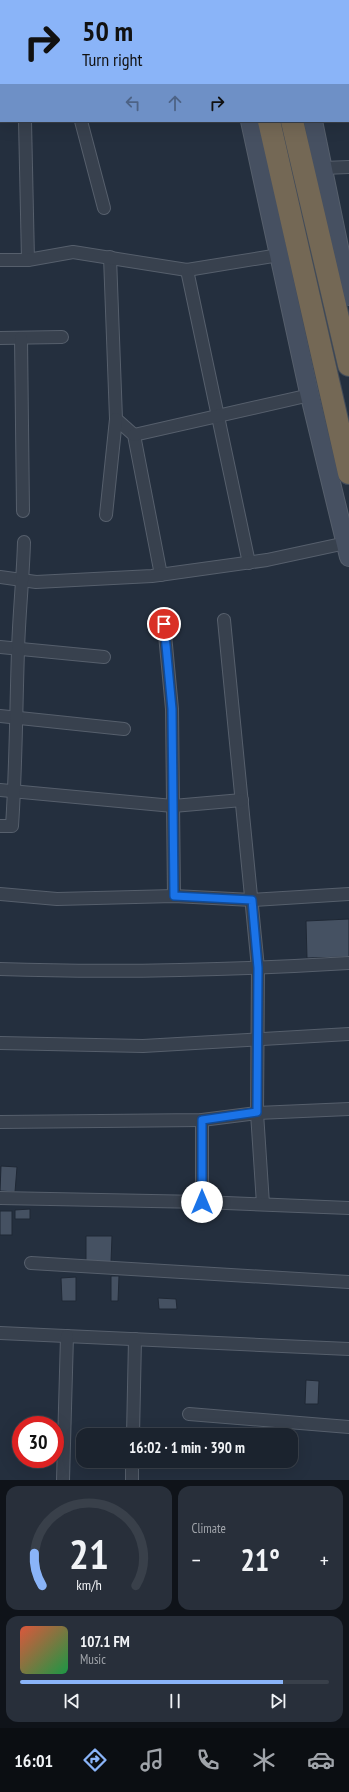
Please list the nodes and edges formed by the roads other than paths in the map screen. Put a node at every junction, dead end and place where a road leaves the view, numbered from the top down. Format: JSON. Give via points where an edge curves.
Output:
{"nodes":[{"id":1,"x":25,"y":122,"type":"edge"},
{"id":2,"x":81,"y":122,"type":"edge"},
{"id":3,"x":250,"y":122,"type":"edge"},
{"id":4,"x":269,"y":122,"type":"edge"},
{"id":5,"x":292,"y":122,"type":"edge"},
{"id":6,"x":313,"y":122,"type":"edge"},
{"id":7,"x":349,"y":167,"type":"edge"},
{"id":8,"x":323,"y":168,"type":"junction"},
{"id":9,"x":104,"y":208,"type":"dead end"},
{"id":10,"x":279,"y":255,"type":"junction"},
{"id":11,"x":110,"y":257,"type":"junction"},
{"id":12,"x":0,"y":260,"type":"edge"},
{"id":13,"x":28,"y":260,"type":"junction"},
{"id":14,"x":187,"y":270,"type":"junction"},
{"id":15,"x":349,"y":296,"type":"edge"},
{"id":16,"x":62,"y":337,"type":"dead end"},
{"id":17,"x":0,"y":338,"type":"edge"},
{"id":18,"x":20,"y":338,"type":"junction"},
{"id":19,"x":349,"y":365,"type":"edge"},
{"id":20,"x":310,"y":395,"type":"junction"},
{"id":21,"x":217,"y":416,"type":"junction"},
{"id":22,"x":116,"y":419,"type":"junction"},
{"id":23,"x":134,"y":435,"type":"junction"},
{"id":24,"x":349,"y":473,"type":"edge"},
{"id":25,"x":23,"y":511,"type":"dead end"},
{"id":26,"x":106,"y":514,"type":"dead end"},
{"id":27,"x":24,"y":542,"type":"dead end"},
{"id":28,"x":347,"y":550,"type":"edge"},
{"id":29,"x":249,"y":563,"type":"junction"},
{"id":30,"x":161,"y":575,"type":"junction"},
{"id":31,"x":0,"y":577,"type":"edge"},
{"id":32,"x":23,"y":580,"type":"junction"},
{"id":33,"x":224,"y":620,"type":"dead end"},
{"id":34,"x":164,"y":624,"type":"dead end"},
{"id":35,"x":0,"y":647,"type":"edge"},
{"id":36,"x":18,"y":649,"type":"junction"},
{"id":37,"x":104,"y":657,"type":"dead end"},
{"id":38,"x":0,"y":716,"type":"edge"},
{"id":39,"x":16,"y":718,"type":"junction"},
{"id":40,"x":124,"y":730,"type":"dead end"},
{"id":41,"x":0,"y":790,"type":"edge"},
{"id":42,"x":14,"y":791,"type":"junction"},
{"id":43,"x":242,"y":800,"type":"junction"},
{"id":44,"x":173,"y":806,"type":"junction"},
{"id":45,"x":0,"y":826,"type":"edge"},
{"id":46,"x":0,"y":894,"type":"edge"},
{"id":47,"x":349,"y":894,"type":"edge"},
{"id":48,"x":174,"y":896,"type":"junction"},
{"id":49,"x":252,"y":900,"type":"junction"},
{"id":50,"x":349,"y":962,"type":"edge"},
{"id":51,"x":258,"y":968,"type":"junction"},
{"id":52,"x":0,"y":969,"type":"edge"},
{"id":53,"x":349,"y":1034,"type":"edge"},
{"id":54,"x":257,"y":1039,"type":"junction"},
{"id":55,"x":0,"y":1043,"type":"edge"},
{"id":56,"x":349,"y":1109,"type":"edge"},
{"id":57,"x":257,"y":1112,"type":"junction"},
{"id":58,"x":202,"y":1120,"type":"junction"},
{"id":59,"x":0,"y":1122,"type":"edge"},
{"id":60,"x":0,"y":1198,"type":"edge"},
{"id":61,"x":202,"y":1202,"type":"junction"},
{"id":62,"x":263,"y":1204,"type":"junction"},
{"id":63,"x":349,"y":1208,"type":"edge"},
{"id":64,"x":31,"y":1263,"type":"dead end"},
{"id":65,"x":349,"y":1282,"type":"edge"},
{"id":66,"x":0,"y":1333,"type":"edge"},
{"id":67,"x":66,"y":1336,"type":"junction"},
{"id":68,"x":135,"y":1339,"type":"junction"},
{"id":69,"x":349,"y":1349,"type":"edge"},
{"id":70,"x":189,"y":1414,"type":"dead end"},
{"id":71,"x":349,"y":1427,"type":"edge"},
{"id":72,"x":133,"y":1428,"type":"edge"},
{"id":73,"x":132,"y":1468,"type":"edge"},
{"id":74,"x":63,"y":1480,"type":"edge"},
{"id":75,"x":132,"y":1480,"type":"edge"}],
"edges":[{"from":1,"to":13,"type":"street"},
{"from":2,"to":9,"type":"street"},
{"from":3,"to":10,"type":"street"},
{"from":4,"to":24,"type":"highway"},
{"from":5,"to":19,"type":"highway"},
{"from":6,"to":8,"type":"street"},
{"from":7,"to":8,"type":"street"},
{"from":8,"to":15,"type":"street"},
{"from":10,"to":14,"type":"street"},
{"from":10,"to":20,"type":"street"},
{"from":11,"to":13,"type":"street","via":[[73,252]]},
{"from":11,"to":14,"type":"street"},
{"from":11,"to":22,"type":"street"},
{"from":12,"to":13,"type":"street"},
{"from":14,"to":21,"type":"street"},
{"from":16,"to":18,"type":"street"},
{"from":17,"to":18,"type":"street"},
{"from":18,"to":25,"type":"street"},
{"from":20,"to":21,"type":"street"},
{"from":20,"to":28,"type":"street"},
{"from":21,"to":23,"type":"street"},
{"from":21,"to":29,"type":"street"},
{"from":22,"to":23,"type":"street"},
{"from":22,"to":26,"type":"street"},
{"from":23,"to":30,"type":"street"},
{"from":27,"to":32,"type":"street"},
{"from":28,"to":29,"type":"street"},
{"from":29,"to":30,"type":"street"},
{"from":30,"to":32,"type":"street","via":[[36,582]]},
{"from":31,"to":32,"type":"street"},
{"from":32,"to":36,"type":"street"},
{"from":33,"to":43,"type":"street"},
{"from":34,"to":44,"type":"street","via":[[172,709]]},
{"from":35,"to":36,"type":"street"},
{"from":36,"to":37,"type":"street"},
{"from":36,"to":39,"type":"street"},
{"from":38,"to":39,"type":"street"},
{"from":39,"to":40,"type":"street"},
{"from":39,"to":42,"type":"street"},
{"from":41,"to":42,"type":"street"},
{"from":42,"to":44,"type":"street"},
{"from":42,"to":45,"type":"street","via":[[12,826]]},
{"from":43,"to":44,"type":"street"},
{"from":43,"to":49,"type":"street"},
{"from":44,"to":48,"type":"street"},
{"from":46,"to":48,"type":"street","via":[[57,899]]},
{"from":47,"to":49,"type":"street"},
{"from":48,"to":49,"type":"street"},
{"from":49,"to":51,"type":"street"},
{"from":50,"to":51,"type":"street"},
{"from":51,"to":52,"type":"street","via":[[48,971]]},
{"from":51,"to":54,"type":"street"},
{"from":53,"to":54,"type":"street"},
{"from":54,"to":55,"type":"street","via":[[143,1046]]},
{"from":54,"to":57,"type":"street"},
{"from":56,"to":57,"type":"street"},
{"from":57,"to":58,"type":"street"},
{"from":57,"to":62,"type":"street"},
{"from":58,"to":59,"type":"street"},
{"from":58,"to":61,"type":"street"},
{"from":60,"to":61,"type":"street"},
{"from":61,"to":62,"type":"street"},
{"from":62,"to":63,"type":"street"},
{"from":64,"to":65,"type":"street"},
{"from":66,"to":67,"type":"street"},
{"from":67,"to":68,"type":"street"},
{"from":67,"to":74,"type":"street"},
{"from":68,"to":69,"type":"street"},
{"from":68,"to":72,"type":"street"},
{"from":70,"to":71,"type":"street"},
{"from":73,"to":75,"type":"street"}]}
